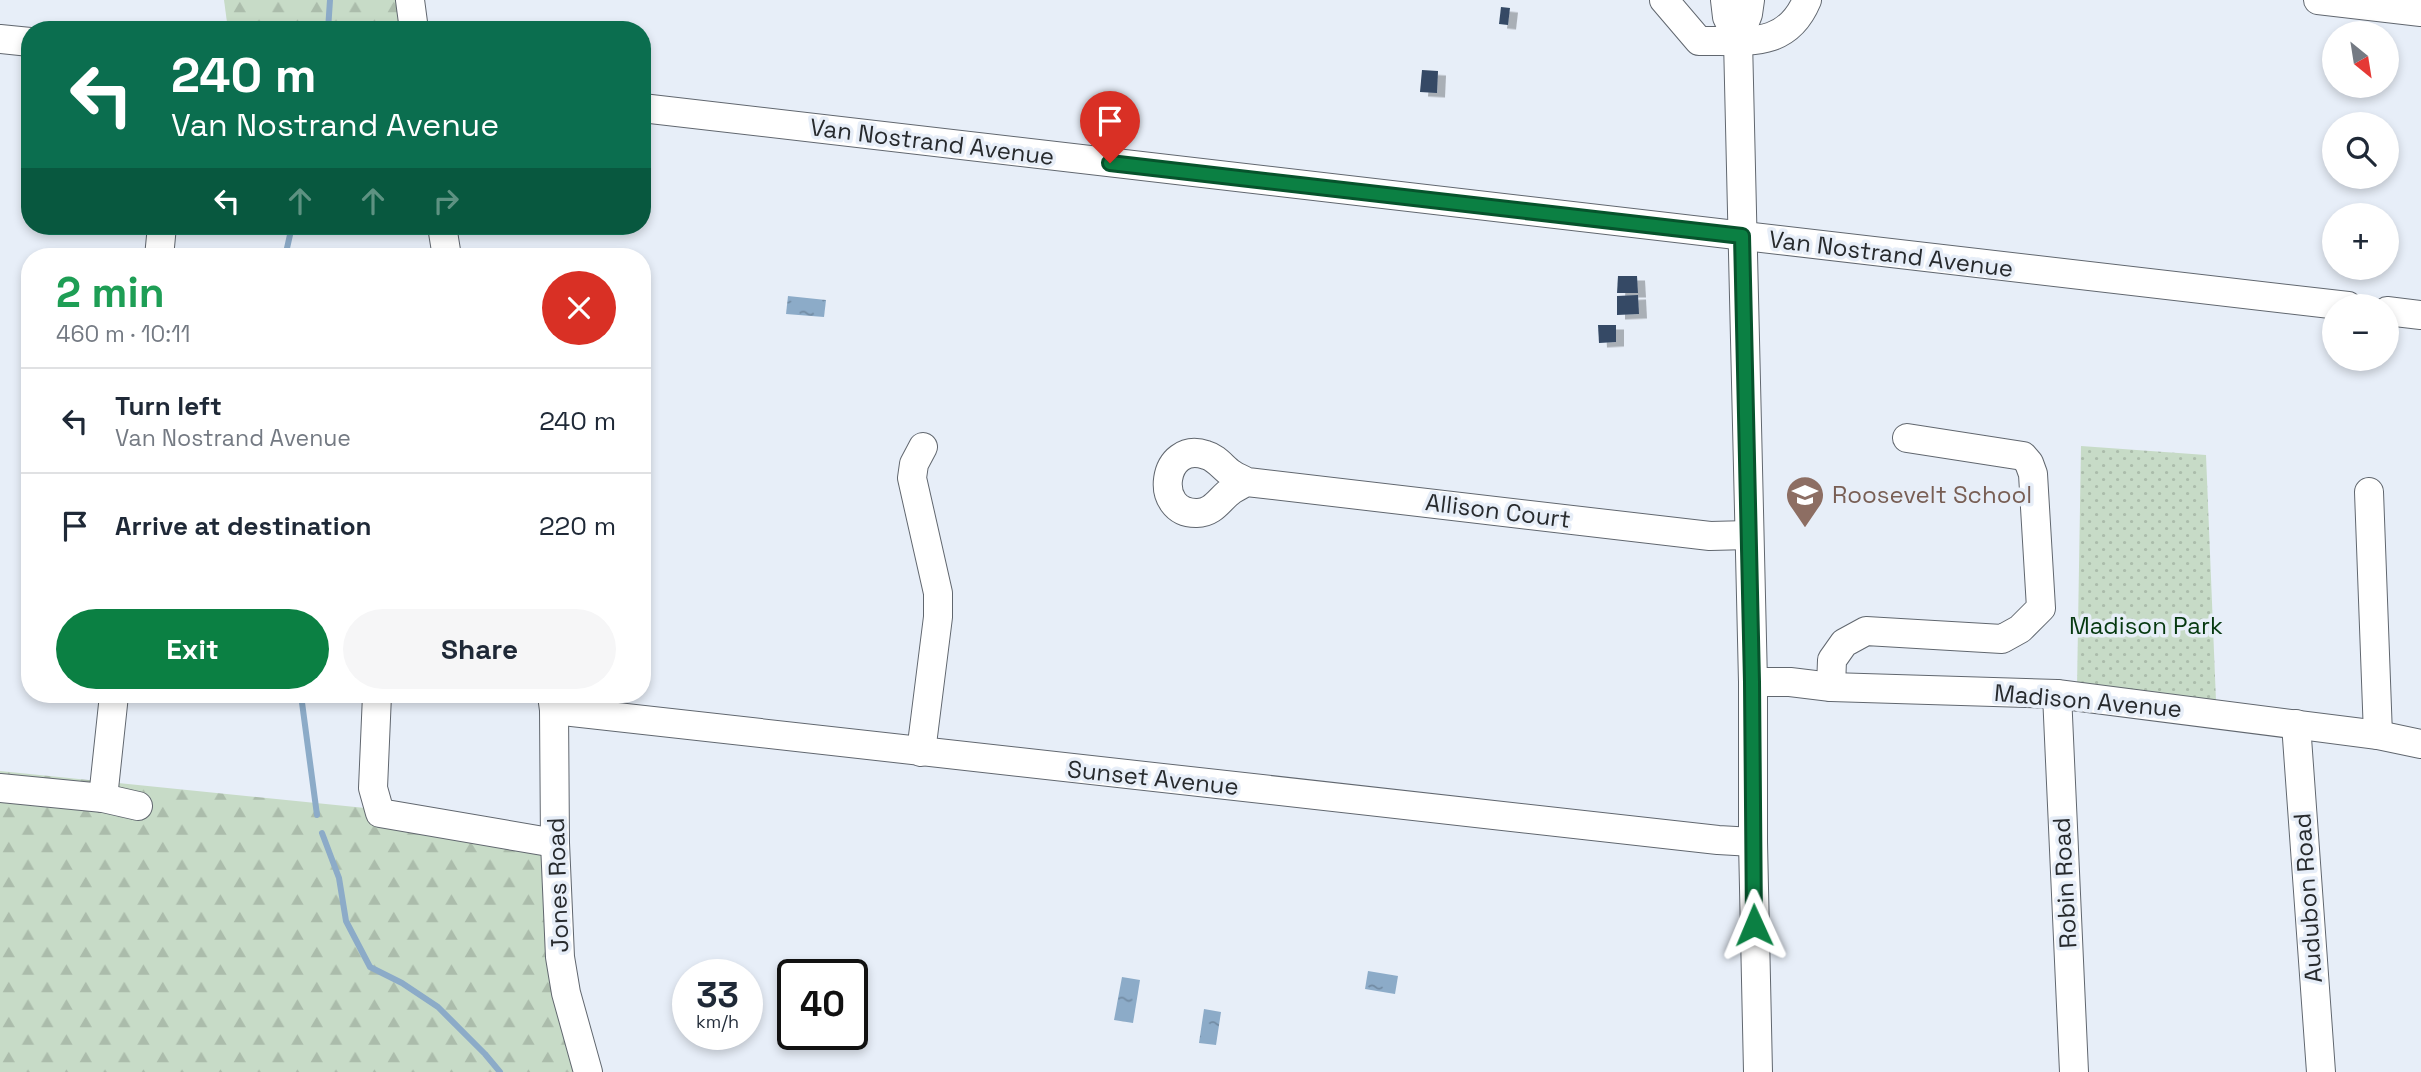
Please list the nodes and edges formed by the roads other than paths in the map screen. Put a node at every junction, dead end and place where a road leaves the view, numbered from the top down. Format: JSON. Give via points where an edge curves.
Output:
{"nodes":[{"id":1,"x":410,"y":0,"type":"edge"},
{"id":2,"x":1664,"y":0,"type":"edge"},
{"id":3,"x":1725,"y":0,"type":"edge"},
{"id":4,"x":1750,"y":0,"type":"edge"},
{"id":5,"x":1807,"y":0,"type":"edge"},
{"id":6,"x":2318,"y":0,"type":"edge"},
{"id":7,"x":2421,"y":12,"type":"edge"},
{"id":8,"x":413,"y":21,"type":"edge"},
{"id":9,"x":0,"y":39,"type":"edge"},
{"id":10,"x":1738,"y":40,"type":"junction"},
{"id":11,"x":21,"y":41,"type":"edge"},
{"id":12,"x":651,"y":109,"type":"edge"},
{"id":13,"x":1742,"y":236,"type":"junction"},
{"id":14,"x":2322,"y":303,"type":"edge"},
{"id":15,"x":2399,"y":312,"type":"edge"},
{"id":16,"x":2421,"y":315,"type":"edge"},
{"id":17,"x":1907,"y":438,"type":"dead end"},
{"id":18,"x":923,"y":447,"type":"dead end"},
{"id":19,"x":1247,"y":482,"type":"dead end"},
{"id":20,"x":2369,"y":492,"type":"dead end"},
{"id":21,"x":1749,"y":535,"type":"junction"},
{"id":22,"x":1752,"y":682,"type":"junction"},
{"id":23,"x":1831,"y":687,"type":"junction"},
{"id":24,"x":2057,"y":694,"type":"junction"},
{"id":25,"x":113,"y":703,"type":"edge"},
{"id":26,"x":377,"y":703,"type":"edge"},
{"id":27,"x":553,"y":703,"type":"edge"},
{"id":28,"x":560,"y":703,"type":"edge"},
{"id":29,"x":2296,"y":724,"type":"junction"},
{"id":30,"x":2378,"y":735,"type":"junction"},
{"id":31,"x":2421,"y":744,"type":"edge"},
{"id":32,"x":921,"y":752,"type":"junction"},
{"id":33,"x":0,"y":788,"type":"edge"},
{"id":34,"x":103,"y":798,"type":"junction"},
{"id":35,"x":138,"y":806,"type":"dead end"},
{"id":36,"x":1753,"y":842,"type":"junction"},
{"id":37,"x":555,"y":843,"type":"junction"},
{"id":38,"x":588,"y":1072,"type":"edge"},
{"id":39,"x":1758,"y":1072,"type":"edge"},
{"id":40,"x":2074,"y":1072,"type":"edge"},
{"id":41,"x":2320,"y":1072,"type":"edge"}],
"edges":[{"from":1,"to":8,"type":"street"},
{"from":2,"to":10,"type":"street","via":[[1699,41]]},
{"from":3,"to":10,"type":"street"},
{"from":4,"to":10,"type":"street"},
{"from":5,"to":10,"type":"street","via":[[1785,32]]},
{"from":6,"to":7,"type":"street"},
{"from":9,"to":11,"type":"street"},
{"from":10,"to":13,"type":"street"},
{"from":12,"to":13,"type":"street","name":"Van Nostrand Avenue"},
{"from":13,"to":14,"type":"street","name":"Van Nostrand Avenue"},
{"from":13,"to":21,"type":"street"},
{"from":15,"to":16,"type":"street"},
{"from":17,"to":23,"type":"street","via":[[1999,451],[2023,456],[2029,463],[2041,608],[2002,639],[1866,631],[1844,643],[1832,660]]},
{"from":18,"to":32,"type":"street","via":[[912,478],[938,593],[938,617]]},
{"from":19,"to":21,"type":"street","name":"Allison Court","via":[[1710,536]]},
{"from":20,"to":30,"type":"street"},
{"from":21,"to":22,"type":"street"},
{"from":22,"to":23,"type":"street","name":"Madison Avenue"},
{"from":22,"to":36,"type":"street"},
{"from":23,"to":24,"type":"street","name":"Madison Avenue"},
{"from":24,"to":29,"type":"street","name":"Madison Avenue"},
{"from":24,"to":40,"type":"street","name":"Robin Road"},
{"from":25,"to":34,"type":"street"},
{"from":26,"to":37,"type":"street","via":[[373,788],[380,813]]},
{"from":27,"to":37,"type":"street","name":"Jones Road"},
{"from":28,"to":32,"type":"street","name":"Sunset Avenue"},
{"from":29,"to":30,"type":"street","name":"Madison Avenue"},
{"from":29,"to":41,"type":"street","name":"Audubon Road"},
{"from":30,"to":31,"type":"street","name":"Madison Avenue"},
{"from":32,"to":36,"type":"street","name":"Sunset Avenue"},
{"from":33,"to":34,"type":"street"},
{"from":34,"to":35,"type":"street"},
{"from":36,"to":39,"type":"street"},
{"from":37,"to":38,"type":"street","name":"Jones Road","via":[[560,957]]}]}
